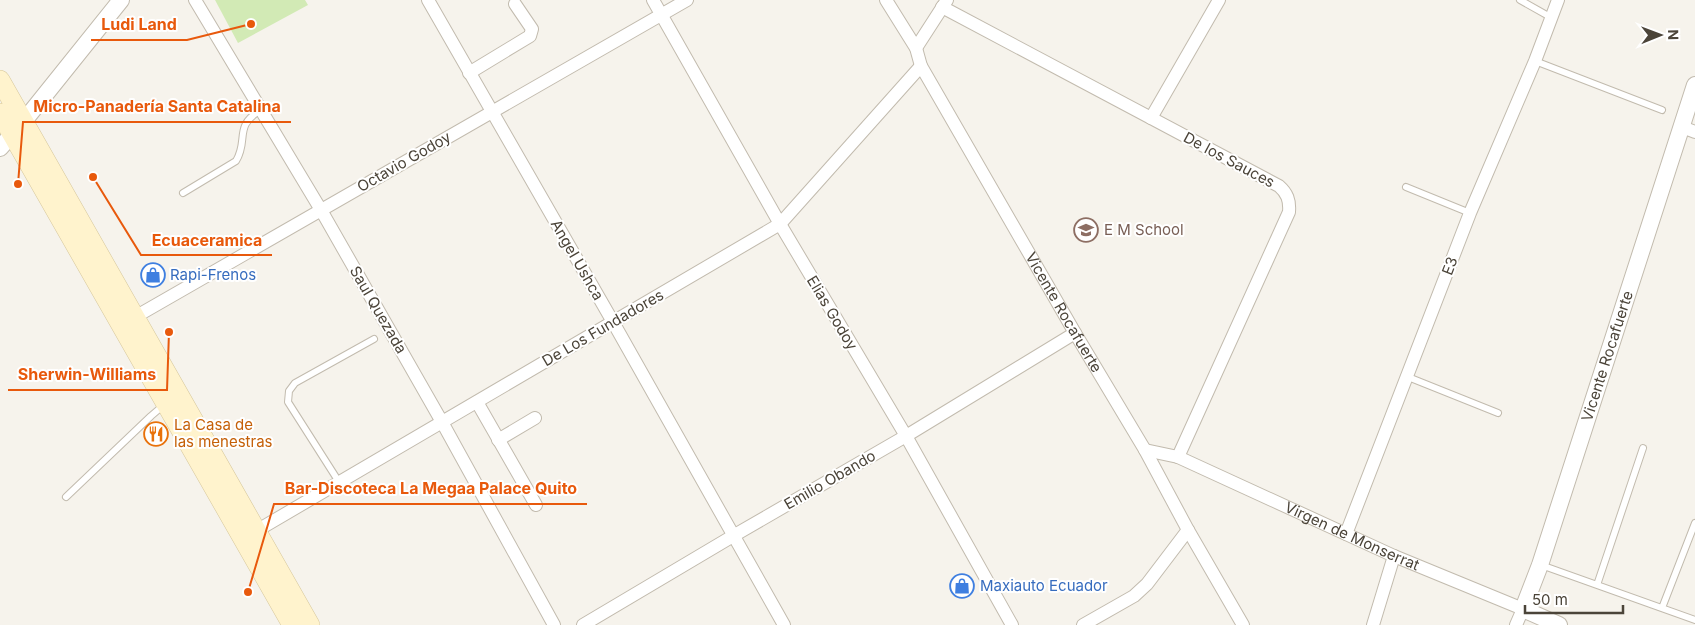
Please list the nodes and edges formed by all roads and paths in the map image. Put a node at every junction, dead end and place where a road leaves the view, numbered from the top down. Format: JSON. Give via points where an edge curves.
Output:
{"nodes":[{"id":1,"x":121,"y":0,"type":"edge"},
{"id":2,"x":195,"y":0,"type":"edge"},
{"id":3,"x":428,"y":0,"type":"edge"},
{"id":4,"x":653,"y":0,"type":"edge"},
{"id":5,"x":687,"y":0,"type":"edge"},
{"id":6,"x":886,"y":0,"type":"edge"},
{"id":7,"x":1219,"y":0,"type":"edge"},
{"id":8,"x":1520,"y":0,"type":"edge"},
{"id":9,"x":1558,"y":0,"type":"edge"},
{"id":10,"x":945,"y":3,"type":"edge"},
{"id":11,"x":515,"y":4,"type":"dead end"},
{"id":12,"x":661,"y":15,"type":"junction"},
{"id":13,"x":1552,"y":18,"type":"junction"},
{"id":14,"x":916,"y":48,"type":"junction"},
{"id":15,"x":1535,"y":61,"type":"junction"},
{"id":16,"x":921,"y":66,"type":"junction"},
{"id":17,"x":469,"y":73,"type":"junction"},
{"id":18,"x":0,"y":80,"type":"edge"},
{"id":19,"x":1695,"y":85,"type":"edge"},
{"id":20,"x":261,"y":110,"type":"junction"},
{"id":21,"x":1662,"y":110,"type":"dead end"},
{"id":22,"x":491,"y":112,"type":"junction"},
{"id":23,"x":0,"y":113,"type":"edge"},
{"id":24,"x":1151,"y":118,"type":"junction"},
{"id":25,"x":1688,"y":129,"type":"edge"},
{"id":26,"x":12,"y":134,"type":"edge"},
{"id":27,"x":1406,"y":187,"type":"dead end"},
{"id":28,"x":183,"y":194,"type":"dead end"},
{"id":29,"x":321,"y":210,"type":"junction"},
{"id":30,"x":1470,"y":213,"type":"junction"},
{"id":31,"x":780,"y":224,"type":"junction"},
{"id":32,"x":128,"y":321,"type":"junction"},
{"id":33,"x":613,"y":322,"type":"junction"},
{"id":34,"x":1075,"y":333,"type":"junction"},
{"id":35,"x":374,"y":339,"type":"dead end"},
{"id":36,"x":1408,"y":377,"type":"junction"},
{"id":37,"x":477,"y":402,"type":"junction"},
{"id":38,"x":166,"y":404,"type":"junction"},
{"id":39,"x":1498,"y":413,"type":"dead end"},
{"id":40,"x":535,"y":418,"type":"dead end"},
{"id":41,"x":442,"y":422,"type":"junction"},
{"id":42,"x":906,"y":436,"type":"junction"},
{"id":43,"x":498,"y":440,"type":"junction"},
{"id":44,"x":1644,"y":448,"type":"dead end"},
{"id":45,"x":1145,"y":450,"type":"junction"},
{"id":46,"x":1178,"y":458,"type":"junction"},
{"id":47,"x":339,"y":482,"type":"junction"},
{"id":48,"x":66,"y":497,"type":"dead end"},
{"id":49,"x":536,"y":505,"type":"dead end"},
{"id":50,"x":1695,"y":523,"type":"edge"},
{"id":51,"x":1188,"y":530,"type":"junction"},
{"id":52,"x":1346,"y":534,"type":"junction"},
{"id":53,"x":250,"y":535,"type":"junction"},
{"id":54,"x":733,"y":536,"type":"junction"},
{"id":55,"x":1687,"y":543,"type":"junction"},
{"id":56,"x":1695,"y":546,"type":"edge"},
{"id":57,"x":1394,"y":556,"type":"junction"},
{"id":58,"x":1540,"y":565,"type":"junction"},
{"id":59,"x":1596,"y":585,"type":"junction"},
{"id":60,"x":1662,"y":608,"type":"junction"},
{"id":61,"x":1523,"y":609,"type":"junction"},
{"id":62,"x":1695,"y":620,"type":"edge"},
{"id":63,"x":292,"y":625,"type":"edge"},
{"id":64,"x":310,"y":625,"type":"edge"},
{"id":65,"x":554,"y":625,"type":"edge"},
{"id":66,"x":583,"y":625,"type":"edge"},
{"id":67,"x":784,"y":625,"type":"edge"},
{"id":68,"x":1012,"y":625,"type":"edge"},
{"id":69,"x":1084,"y":625,"type":"edge"},
{"id":70,"x":1243,"y":625,"type":"edge"},
{"id":71,"x":1372,"y":625,"type":"edge"},
{"id":72,"x":1516,"y":625,"type":"edge"},
{"id":73,"x":1559,"y":625,"type":"edge"}],
"edges":[{"from":1,"to":26,"type":"street"},
{"from":2,"to":20,"type":"street","name":"Saul Quezada"},
{"from":3,"to":17,"type":"street","name":"Angel Ushca"},
{"from":4,"to":12,"type":"street","name":"Elias Godoy"},
{"from":5,"to":12,"type":"street","name":"Octavio Godoy"},
{"from":6,"to":14,"type":"street","name":"Vicente Rocafuerte"},
{"from":7,"to":24,"type":"street"},
{"from":8,"to":13,"type":"lane"},
{"from":9,"to":13,"type":"street","name":"E3"},
{"from":10,"to":14,"type":"street"},
{"from":10,"to":24,"type":"street","name":"De los Sauces"},
{"from":11,"to":17,"type":"street","via":[[532,29],[530,36]]},
{"from":12,"to":22,"type":"street","name":"Octavio Godoy"},
{"from":12,"to":31,"type":"street","name":"Elias Godoy"},
{"from":13,"to":15,"type":"street","name":"E3"},
{"from":14,"to":16,"type":"street","name":"Vicente Rocafuerte"},
{"from":15,"to":21,"type":"lane"},
{"from":15,"to":30,"type":"street","name":"E3"},
{"from":16,"to":31,"type":"street","name":"De Los Fundadores"},
{"from":16,"to":34,"type":"street","name":"Vicente Rocafuerte"},
{"from":17,"to":22,"type":"street","name":"Angel Ushca"},
{"from":18,"to":26,"type":"main road"},
{"from":19,"to":25,"type":"street","name":"Vicente Rocafuerte"},
{"from":20,"to":28,"type":"lane","via":[[248,118],[244,125],[236,161]]},
{"from":20,"to":29,"type":"street","name":"Saul Quezada"},
{"from":22,"to":29,"type":"street","name":"Octavio Godoy"},
{"from":22,"to":33,"type":"street","name":"Angel Ushca"},
{"from":23,"to":26,"type":"main road"},
{"from":24,"to":46,"type":"street","name":"De los Sauces","via":[[1279,186],[1290,204]]},
{"from":25,"to":58,"type":"street","name":"Vicente Rocafuerte"},
{"from":26,"to":32,"type":"main road"},
{"from":27,"to":30,"type":"lane"},
{"from":29,"to":32,"type":"street","name":"Octavio Godoy"},
{"from":29,"to":41,"type":"street","name":"Saul Quezada"},
{"from":30,"to":36,"type":"street","name":"E3"},
{"from":31,"to":33,"type":"street","name":"De Los Fundadores"},
{"from":31,"to":42,"type":"street","name":"Elias Godoy"},
{"from":32,"to":38,"type":"main road"},
{"from":32,"to":53,"type":"main road"},
{"from":33,"to":37,"type":"street","name":"De Los Fundadores"},
{"from":33,"to":54,"type":"street","name":"Angel Ushca"},
{"from":34,"to":42,"type":"street","name":"Emilio Obando"},
{"from":34,"to":45,"type":"street","name":"Vicente Rocafuerte"},
{"from":35,"to":47,"type":"lane","via":[[295,383],[289,391],[288,402]]},
{"from":36,"to":39,"type":"lane"},
{"from":36,"to":52,"type":"street","name":"E3"},
{"from":37,"to":41,"type":"street","name":"De Los Fundadores"},
{"from":37,"to":43,"type":"street"},
{"from":38,"to":48,"type":"lane"},
{"from":38,"to":53,"type":"main road"},
{"from":40,"to":43,"type":"street"},
{"from":41,"to":47,"type":"street","name":"De Los Fundadores"},
{"from":41,"to":65,"type":"street","name":"Saul Quezada"},
{"from":42,"to":54,"type":"street","name":"Emilio Obando"},
{"from":42,"to":68,"type":"street","name":"Elias Godoy"},
{"from":43,"to":49,"type":"street"},
{"from":44,"to":59,"type":"lane"},
{"from":45,"to":46,"type":"street","name":"Virgen de Monserrat"},
{"from":45,"to":51,"type":"street","name":"Vicente Rocafuerte"},
{"from":46,"to":52,"type":"street","name":"Virgen de Monserrat"},
{"from":47,"to":53,"type":"street","name":"De Los Fundadores"},
{"from":50,"to":55,"type":"lane"},
{"from":51,"to":69,"type":"street","via":[[1134,596]]},
{"from":51,"to":70,"type":"street","name":"Vicente Rocafuerte"},
{"from":52,"to":57,"type":"street","name":"Virgen de Monserrat"},
{"from":53,"to":63,"type":"main road"},
{"from":53,"to":64,"type":"main road"},
{"from":54,"to":66,"type":"street","name":"Emilio Obando"},
{"from":54,"to":67,"type":"street","name":"Angel Ushca"},
{"from":55,"to":56,"type":"lane"},
{"from":55,"to":60,"type":"lane"},
{"from":57,"to":61,"type":"street","name":"Virgen de Monserrat"},
{"from":57,"to":71,"type":"street"},
{"from":58,"to":59,"type":"lane"},
{"from":58,"to":61,"type":"street","name":"Vicente Rocafuerte"},
{"from":59,"to":60,"type":"lane"},
{"from":60,"to":62,"type":"lane"},
{"from":61,"to":72,"type":"street","name":"Vicente Rocafuerte"},
{"from":61,"to":73,"type":"street","name":"Virgen de Monserrat"}]}
